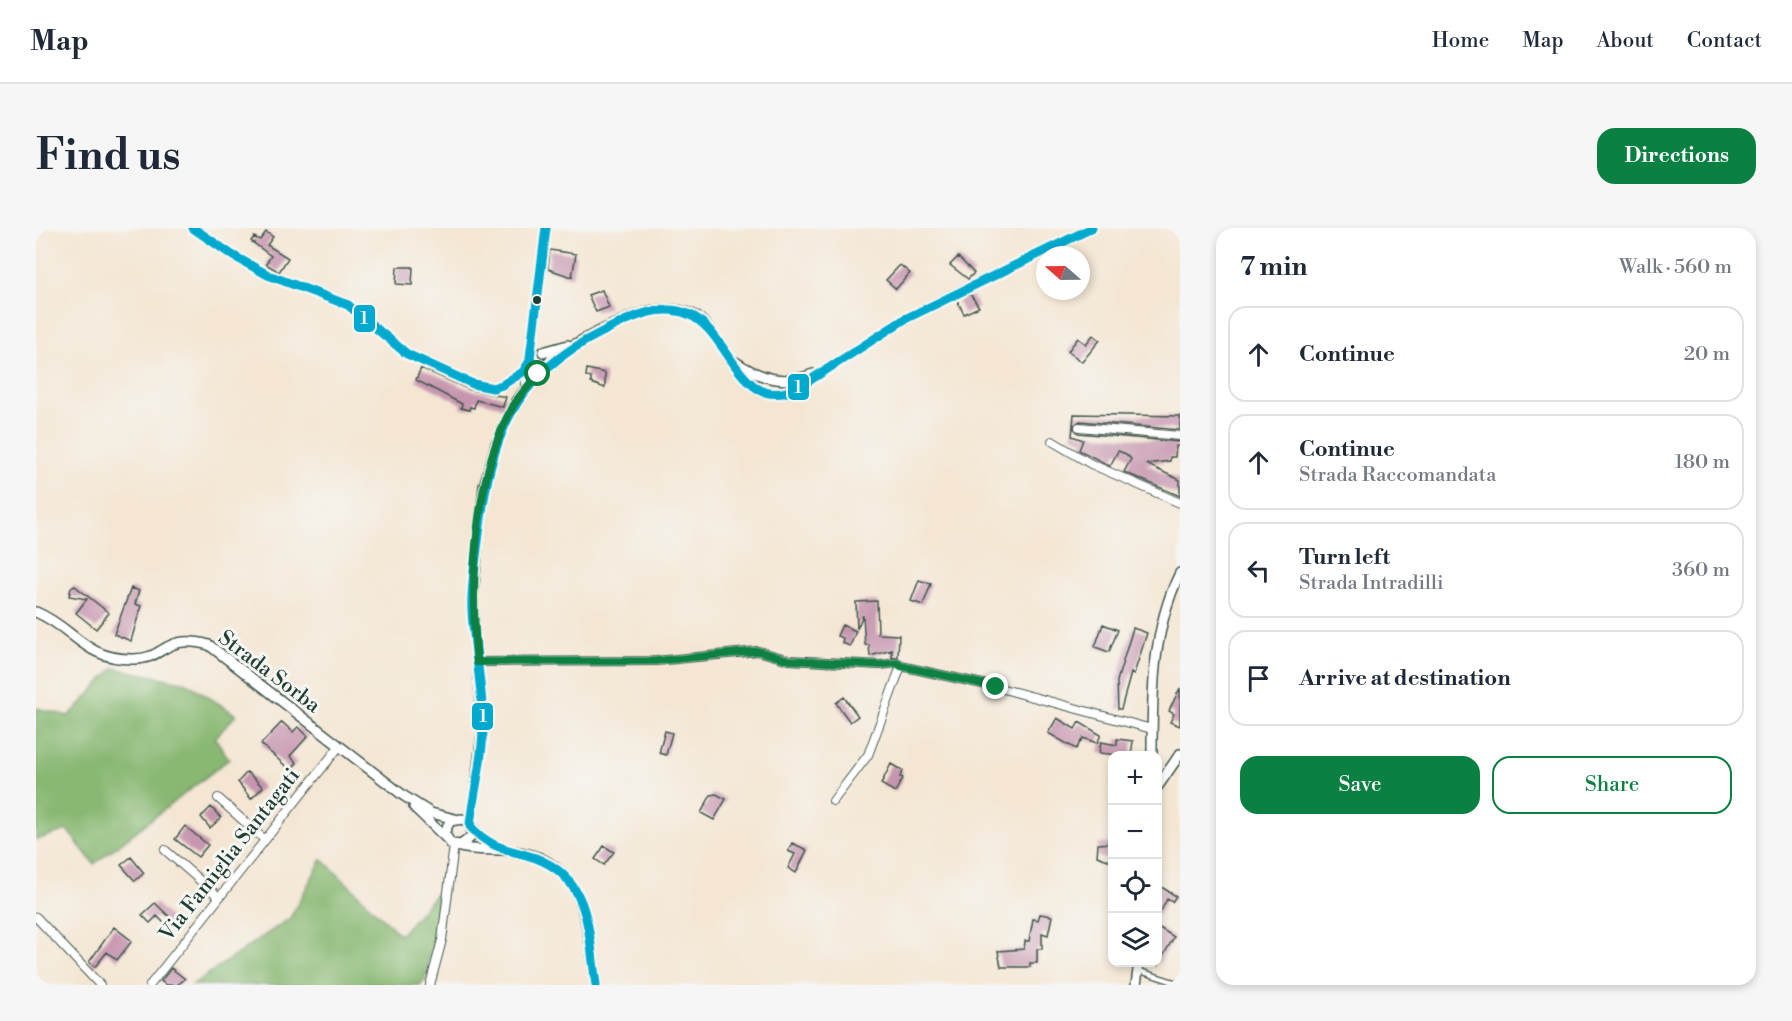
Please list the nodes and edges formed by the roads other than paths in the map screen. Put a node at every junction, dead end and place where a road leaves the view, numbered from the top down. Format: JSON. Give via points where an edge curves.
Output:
{"nodes":[{"id":1,"x":193,"y":228,"type":"edge"},
{"id":2,"x":546,"y":228,"type":"edge"},
{"id":3,"x":1092,"y":228,"type":"edge"},
{"id":4,"x":534,"y":332,"type":"junction"},
{"id":5,"x":579,"y":342,"type":"junction"},
{"id":6,"x":542,"y":352,"type":"junction"},
{"id":7,"x":732,"y":360,"type":"junction"},
{"id":8,"x":530,"y":361,"type":"junction"},
{"id":9,"x":545,"y":365,"type":"junction"},
{"id":10,"x":827,"y":369,"type":"junction"},
{"id":11,"x":516,"y":401,"type":"junction"},
{"id":12,"x":1079,"y":427,"type":"dead end"},
{"id":13,"x":1180,"y":436,"type":"edge"},
{"id":14,"x":1052,"y":441,"type":"dead end"},
{"id":15,"x":1180,"y":503,"type":"edge"},
{"id":16,"x":1179,"y":578,"type":"edge"},
{"id":17,"x":36,"y":612,"type":"edge"},
{"id":18,"x":477,"y":662,"type":"junction"},
{"id":19,"x":901,"y":666,"type":"junction"},
{"id":20,"x":1152,"y":729,"type":"junction"},
{"id":21,"x":338,"y":748,"type":"junction"},
{"id":22,"x":1152,"y":751,"type":"edge"},
{"id":23,"x":1180,"y":754,"type":"edge"},
{"id":24,"x":1162,"y":780,"type":"edge"},
{"id":25,"x":404,"y":796,"type":"junction"},
{"id":26,"x":218,"y":798,"type":"dead end"},
{"id":27,"x":472,"y":798,"type":"junction"},
{"id":28,"x":833,"y":801,"type":"dead end"},
{"id":29,"x":456,"y":818,"type":"junction"},
{"id":30,"x":471,"y":827,"type":"junction"},
{"id":31,"x":446,"y":838,"type":"junction"},
{"id":32,"x":265,"y":840,"type":"junction"},
{"id":33,"x":455,"y":845,"type":"junction"},
{"id":34,"x":165,"y":850,"type":"dead end"},
{"id":35,"x":506,"y":850,"type":"junction"},
{"id":36,"x":219,"y":897,"type":"junction"},
{"id":37,"x":36,"y":917,"type":"edge"},
{"id":38,"x":1139,"y":967,"type":"edge"},
{"id":39,"x":1180,"y":984,"type":"edge"},
{"id":40,"x":100,"y":985,"type":"edge"},
{"id":41,"x":150,"y":985,"type":"edge"},
{"id":42,"x":430,"y":985,"type":"edge"},
{"id":43,"x":596,"y":985,"type":"edge"},
{"id":44,"x":1136,"y":985,"type":"edge"}],
"edges":[{"from":1,"to":8,"type":"street","via":[[268,275],[348,305],[407,354],[473,384],[493,388],[502,385],[523,372]]},
{"from":2,"to":4,"type":"street"},
{"from":3,"to":10,"type":"street","via":[[905,320]]},
{"from":4,"to":6,"type":"street"},
{"from":4,"to":8,"type":"street"},
{"from":5,"to":6,"type":"street"},
{"from":5,"to":7,"type":"street","via":[[642,313],[675,310],[688,312],[704,322]]},
{"from":5,"to":9,"type":"street"},
{"from":6,"to":8,"type":"street","via":[[533,353]]},
{"from":6,"to":9,"type":"street","via":[[547,359]]},
{"from":7,"to":10,"type":"street","via":[[767,379],[786,381]]},
{"from":7,"to":10,"type":"street","via":[[741,376],[768,393],[785,393]]},
{"from":8,"to":9,"type":"street","via":[[538,368]]},
{"from":8,"to":11,"type":"street","via":[[529,379]]},
{"from":9,"to":11,"type":"street"},
{"from":11,"to":18,"type":"street","via":[[496,444],[484,486],[472,605]]},
{"from":12,"to":13,"type":"street"},
{"from":14,"to":15,"type":"street","via":[[1091,464]]},
{"from":16,"to":20,"type":"street","via":[[1166,610],[1154,667]]},
{"from":17,"to":21,"type":"street","name":"Strada Sorba","via":[[57,621],[89,650],[103,655],[136,659],[182,641],[209,645]]},
{"from":18,"to":19,"type":"street","via":[[656,661],[758,651],[789,660]]},
{"from":18,"to":27,"type":"street","via":[[483,727]]},
{"from":19,"to":20,"type":"street"},
{"from":19,"to":28,"type":"street","via":[[868,755]]},
{"from":20,"to":22,"type":"street"},
{"from":21,"to":25,"type":"street","name":"Strada Sorba"},
{"from":21,"to":32,"type":"street","name":"Via Famiglia Santagati"},
{"from":23,"to":24,"type":"street"},
{"from":25,"to":29,"type":"street","via":[[431,813]]},
{"from":25,"to":31,"type":"street"},
{"from":26,"to":32,"type":"street"},
{"from":27,"to":29,"type":"street","via":[[464,813]]},
{"from":27,"to":30,"type":"street"},
{"from":29,"to":30,"type":"street"},
{"from":29,"to":31,"type":"street","via":[[445,829]]},
{"from":30,"to":33,"type":"street","via":[[468,841]]},
{"from":30,"to":35,"type":"street","via":[[483,840]]},
{"from":31,"to":33,"type":"street"},
{"from":32,"to":36,"type":"street","name":"Via Famiglia Santagati"},
{"from":33,"to":35,"type":"street","via":[[482,851]]},
{"from":33,"to":42,"type":"street","via":[[442,940]]},
{"from":34,"to":36,"type":"street"},
{"from":35,"to":43,"type":"street","via":[[549,861],[574,885],[581,902]]},
{"from":36,"to":41,"type":"street","name":"Via Famiglia Santagati"},
{"from":37,"to":40,"type":"street"},
{"from":38,"to":39,"type":"lane"},
{"from":38,"to":44,"type":"street"}]}
